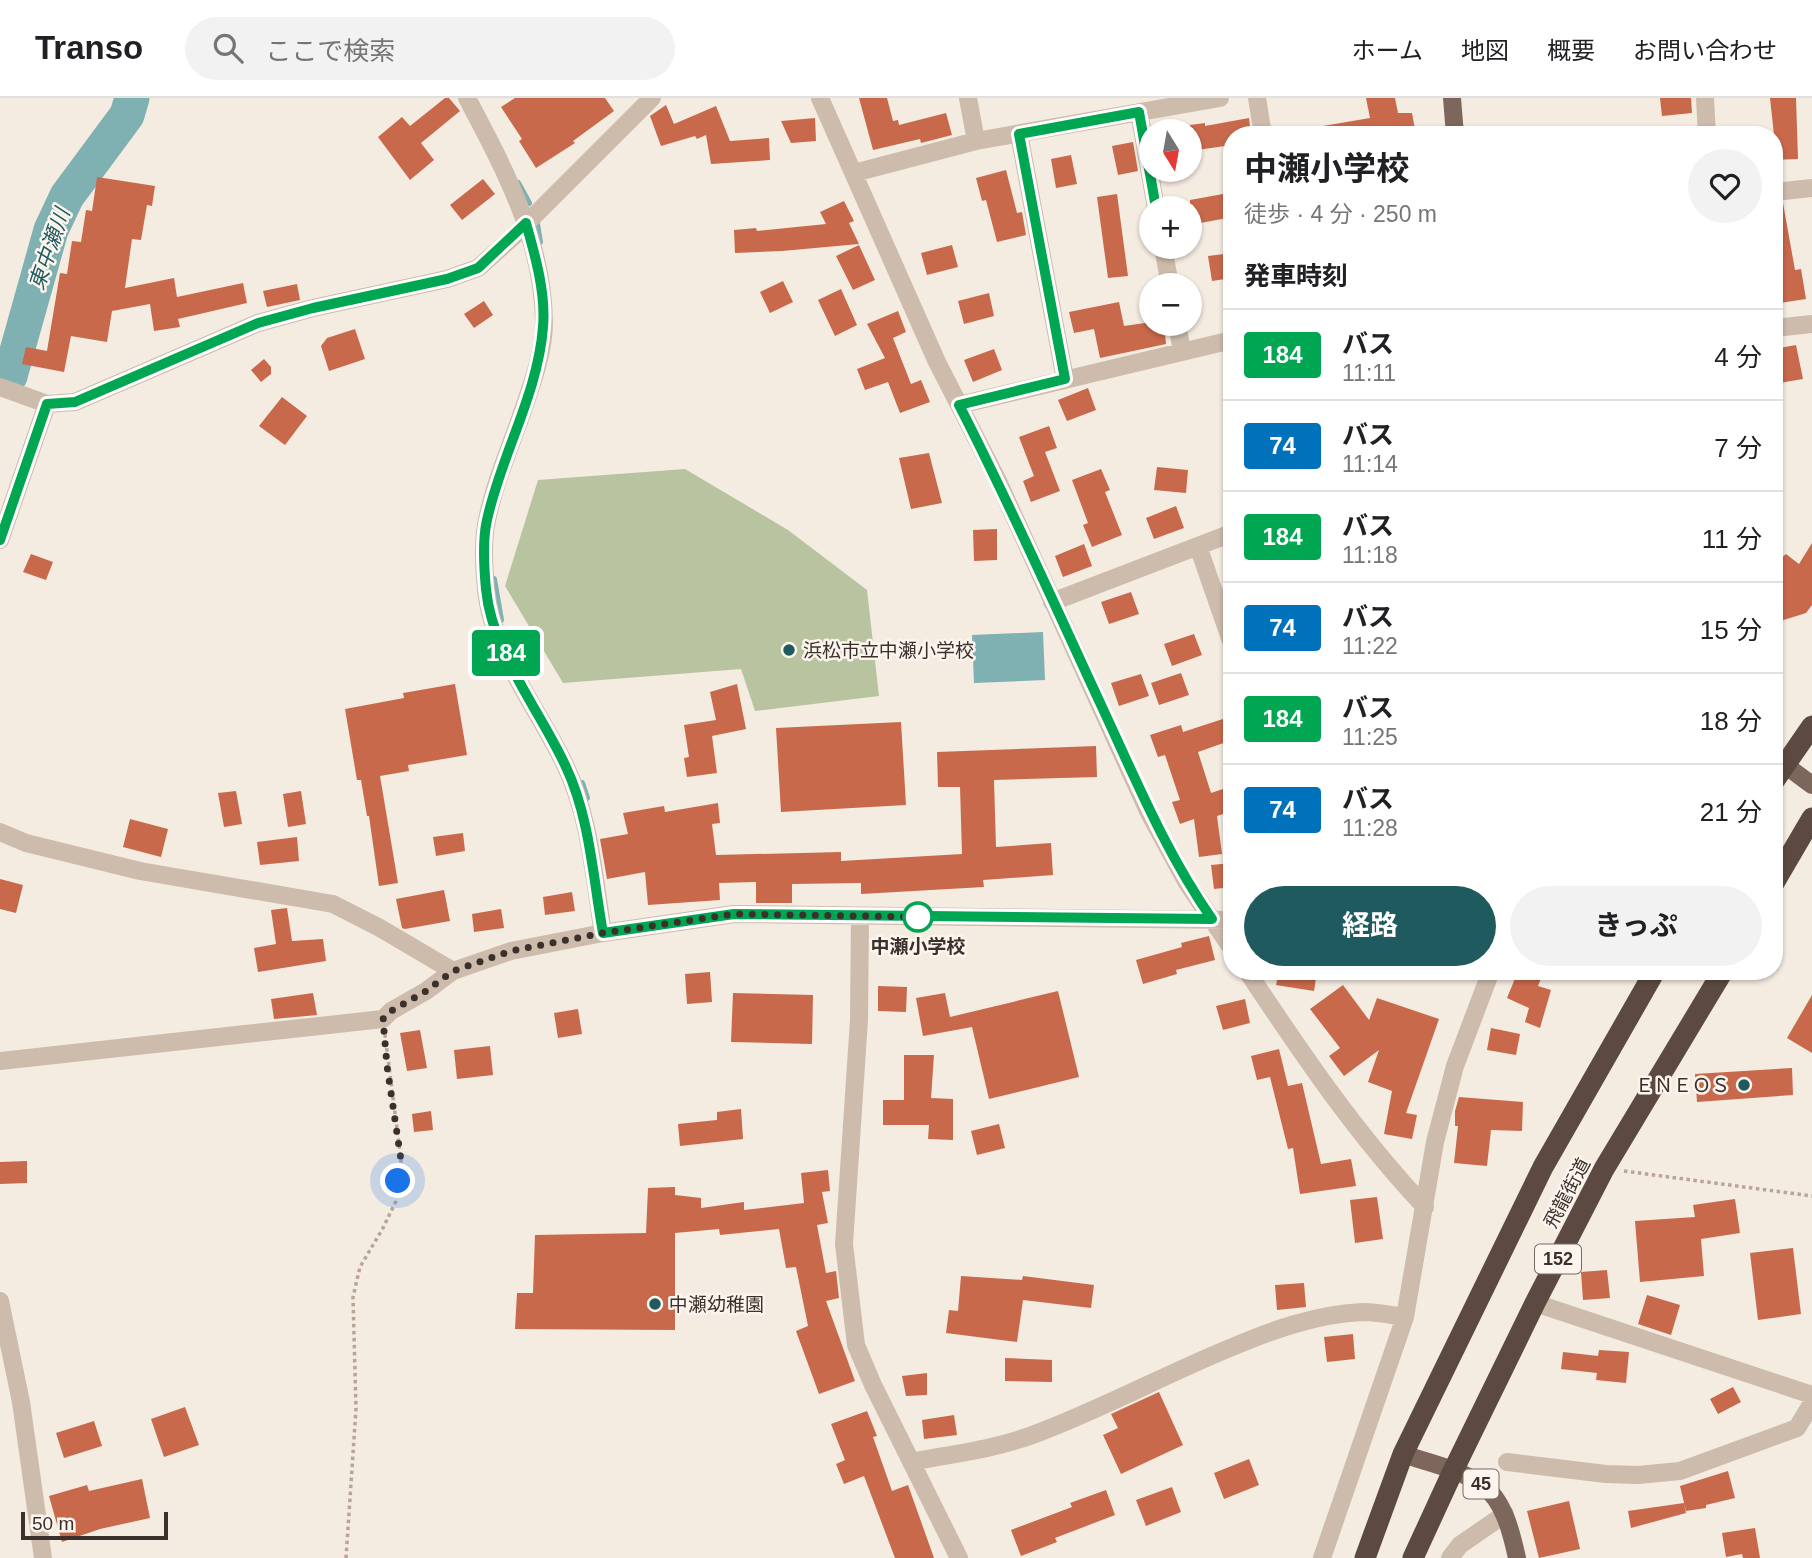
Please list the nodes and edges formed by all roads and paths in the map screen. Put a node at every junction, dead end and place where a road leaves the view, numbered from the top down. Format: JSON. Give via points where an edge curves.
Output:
{"nodes":[{"id":1,"x":467,"y":98,"type":"edge"},
{"id":2,"x":652,"y":98,"type":"edge"},
{"id":3,"x":820,"y":98,"type":"edge"},
{"id":4,"x":968,"y":98,"type":"edge"},
{"id":5,"x":1220,"y":98,"type":"edge"},
{"id":6,"x":1257,"y":98,"type":"edge"},
{"id":7,"x":1452,"y":98,"type":"edge"},
{"id":8,"x":1704,"y":98,"type":"edge"},
{"id":9,"x":1139,"y":112,"type":"junction"},
{"id":10,"x":1262,"y":126,"type":"edge"},
{"id":11,"x":1454,"y":126,"type":"edge"},
{"id":12,"x":1706,"y":126,"type":"edge"},
{"id":13,"x":1019,"y":134,"type":"junction"},
{"id":14,"x":976,"y":141,"type":"junction"},
{"id":15,"x":853,"y":173,"type":"junction"},
{"id":16,"x":1812,"y":188,"type":"edge"},
{"id":17,"x":1783,"y":191,"type":"edge"},
{"id":18,"x":1154,"y":196,"type":"edge"},
{"id":19,"x":526,"y":223,"type":"junction"},
{"id":20,"x":1812,"y":324,"type":"edge"},
{"id":21,"x":1783,"y":327,"type":"edge"},
{"id":22,"x":1179,"y":336,"type":"edge"},
{"id":23,"x":1223,"y":342,"type":"edge"},
{"id":24,"x":1182,"y":351,"type":"junction"},
{"id":25,"x":1065,"y":379,"type":"junction"},
{"id":26,"x":0,"y":387,"type":"edge"},
{"id":27,"x":47,"y":404,"type":"junction"},
{"id":28,"x":959,"y":405,"type":"junction"},
{"id":29,"x":1223,"y":536,"type":"edge"},
{"id":30,"x":0,"y":540,"type":"edge"},
{"id":31,"x":1198,"y":546,"type":"junction"},
{"id":32,"x":1052,"y":602,"type":"junction"},
{"id":33,"x":1223,"y":618,"type":"edge"},
{"id":34,"x":1812,"y":726,"type":"edge"},
{"id":35,"x":1783,"y":760,"type":"edge"},
{"id":36,"x":1783,"y":769,"type":"edge"},
{"id":37,"x":1812,"y":785,"type":"edge"},
{"id":38,"x":1812,"y":818,"type":"edge"},
{"id":39,"x":0,"y":832,"type":"edge"},
{"id":40,"x":1783,"y":868,"type":"edge"},
{"id":41,"x":860,"y":916,"type":"junction"},
{"id":42,"x":1212,"y":919,"type":"junction"},
{"id":43,"x":1223,"y":920,"type":"edge"},
{"id":44,"x":603,"y":933,"type":"junction"},
{"id":45,"x":1223,"y":936,"type":"edge"},
{"id":46,"x":453,"y":971,"type":"junction"},
{"id":47,"x":1253,"y":980,"type":"edge"},
{"id":48,"x":1488,"y":980,"type":"edge"},
{"id":49,"x":1650,"y":980,"type":"edge"},
{"id":50,"x":1718,"y":980,"type":"edge"},
{"id":51,"x":383,"y":1019,"type":"junction"},
{"id":52,"x":0,"y":1061,"type":"edge"},
{"id":53,"x":1604,"y":1168,"type":"junction"},
{"id":54,"x":1812,"y":1196,"type":"edge"},
{"id":55,"x":1425,"y":1207,"type":"junction"},
{"id":56,"x":0,"y":1301,"type":"edge"},
{"id":57,"x":1535,"y":1303,"type":"junction"},
{"id":58,"x":1405,"y":1317,"type":"junction"},
{"id":59,"x":1812,"y":1395,"type":"edge"},
{"id":60,"x":1812,"y":1403,"type":"edge"},
{"id":61,"x":1402,"y":1454,"type":"junction"},
{"id":62,"x":911,"y":1462,"type":"junction"},
{"id":63,"x":1507,"y":1462,"type":"dead end"},
{"id":64,"x":1453,"y":1471,"type":"junction"},
{"id":65,"x":1505,"y":1514,"type":"junction"},
{"id":66,"x":43,"y":1558,"type":"edge"},
{"id":67,"x":346,"y":1558,"type":"edge"},
{"id":68,"x":959,"y":1558,"type":"edge"},
{"id":69,"x":1322,"y":1558,"type":"edge"},
{"id":70,"x":1364,"y":1558,"type":"edge"},
{"id":71,"x":1413,"y":1558,"type":"edge"},
{"id":72,"x":1450,"y":1558,"type":"edge"},
{"id":73,"x":1517,"y":1558,"type":"edge"}],
"edges":[{"from":1,"to":19,"type":"street","via":[[507,174]]},
{"from":2,"to":19,"type":"street"},
{"from":3,"to":15,"type":"street"},
{"from":4,"to":14,"type":"street"},
{"from":5,"to":9,"type":"street"},
{"from":6,"to":10,"type":"street"},
{"from":7,"to":11,"type":"main road"},
{"from":8,"to":12,"type":"street"},
{"from":9,"to":13,"type":"street"},
{"from":9,"to":18,"type":"street"},
{"from":13,"to":14,"type":"street"},
{"from":13,"to":25,"type":"street"},
{"from":14,"to":15,"type":"street"},
{"from":15,"to":28,"type":"street"},
{"from":16,"to":17,"type":"street"},
{"from":19,"to":27,"type":"street","via":[[468,272],[258,323],[75,402]]},
{"from":19,"to":44,"type":"street","via":[[541,285],[544,323],[531,382],[486,522],[486,591],[503,647],[566,767],[583,813]]},
{"from":20,"to":21,"type":"street"},
{"from":22,"to":24,"type":"street"},
{"from":23,"to":24,"type":"street"},
{"from":24,"to":25,"type":"street"},
{"from":25,"to":28,"type":"street"},
{"from":26,"to":27,"type":"street"},
{"from":27,"to":30,"type":"street"},
{"from":28,"to":32,"type":"street"},
{"from":29,"to":31,"type":"street"},
{"from":31,"to":32,"type":"street"},
{"from":31,"to":33,"type":"street"},
{"from":32,"to":42,"type":"street","via":[[1149,813]]},
{"from":34,"to":35,"type":"highway"},
{"from":36,"to":37,"type":"main road"},
{"from":38,"to":40,"type":"highway"},
{"from":39,"to":46,"type":"street","via":[[26,843],[140,870],[333,904]]},
{"from":41,"to":42,"type":"street"},
{"from":41,"to":44,"type":"street","via":[[734,914]]},
{"from":41,"to":62,"type":"street","via":[[859,1020],[844,1244],[856,1345]]},
{"from":42,"to":43,"type":"street"},
{"from":42,"to":45,"type":"street"},
{"from":44,"to":46,"type":"street","via":[[511,951]]},
{"from":46,"to":51,"type":"street"},
{"from":47,"to":55,"type":"street","via":[[1337,1103]]},
{"from":48,"to":55,"type":"street","via":[[1455,1066],[1435,1142]]},
{"from":49,"to":61,"type":"highway","name":"飛龍街道","number":"152","via":[[1542,1167]]},
{"from":50,"to":53,"type":"highway","name":"飛龍街道","number":"152"},
{"from":51,"to":52,"type":"street"},
{"from":51,"to":67,"type":"path","via":[[401,1160],[396,1201],[360,1267],[353,1297],[356,1409]]},
{"from":53,"to":54,"type":"path"},
{"from":53,"to":57,"type":"highway","name":"飛龍街道","number":"152"},
{"from":55,"to":58,"type":"street"},
{"from":56,"to":66,"type":"street","via":[[21,1402]]},
{"from":57,"to":59,"type":"street"},
{"from":57,"to":64,"type":"highway","name":"飛龍街道","number":"152"},
{"from":58,"to":62,"type":"street","via":[[1364,1312],[1276,1328],[1034,1434],[1002,1445]]},
{"from":58,"to":69,"type":"street"},
{"from":60,"to":63,"type":"street","via":[[1797,1428],[1680,1471],[1606,1474]]},
{"from":61,"to":64,"type":"main road","number":"45"},
{"from":61,"to":70,"type":"highway","name":"飛龍街道","number":"152"},
{"from":62,"to":68,"type":"street"},
{"from":64,"to":65,"type":"main road","number":"45","via":[[1485,1486]]},
{"from":64,"to":71,"type":"highway","name":"飛龍街道","number":"152"},
{"from":65,"to":72,"type":"street","via":[[1460,1545]]},
{"from":65,"to":73,"type":"main road","number":"45"}]}
